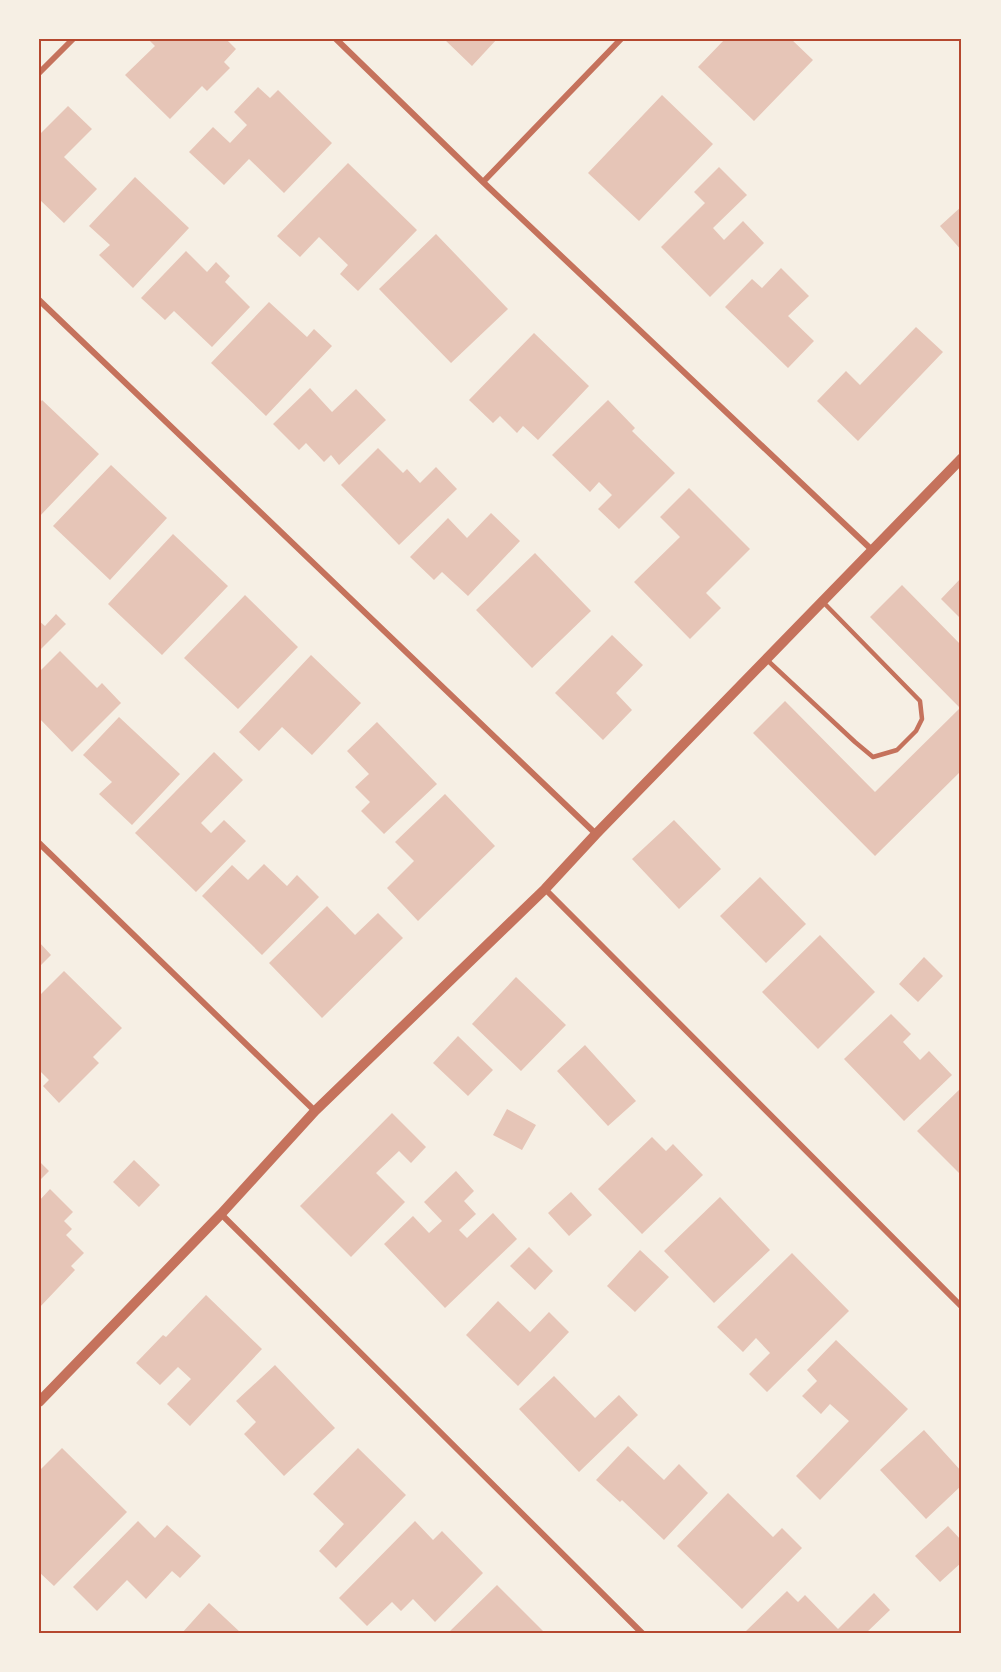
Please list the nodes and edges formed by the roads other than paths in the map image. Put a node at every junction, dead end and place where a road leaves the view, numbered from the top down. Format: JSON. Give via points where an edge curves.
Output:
{"nodes":[{"id":1,"x":73,"y":39,"type":"edge"},
{"id":2,"x":336,"y":39,"type":"edge"},
{"id":3,"x":621,"y":39,"type":"edge"},
{"id":4,"x":39,"y":73,"type":"edge"},
{"id":5,"x":483,"y":182,"type":"junction"},
{"id":6,"x":39,"y":300,"type":"edge"},
{"id":7,"x":962,"y":458,"type":"edge"},
{"id":8,"x":872,"y":550,"type":"junction"},
{"id":9,"x":822,"y":601,"type":"junction"},
{"id":10,"x":766,"y":659,"type":"junction"},
{"id":11,"x":596,"y":834,"type":"junction"},
{"id":12,"x":39,"y":843,"type":"edge"},
{"id":13,"x":545,"y":889,"type":"junction"},
{"id":14,"x":315,"y":1111,"type":"junction"},
{"id":15,"x":221,"y":1214,"type":"junction"},
{"id":16,"x":962,"y":1307,"type":"edge"},
{"id":17,"x":39,"y":1402,"type":"edge"},
{"id":18,"x":642,"y":1633,"type":"edge"}],
"edges":[{"from":1,"to":4,"type":"street"},
{"from":2,"to":5,"type":"street"},
{"from":3,"to":5,"type":"street"},
{"from":5,"to":8,"type":"street"},
{"from":6,"to":11,"type":"street"},
{"from":7,"to":8,"type":"street"},
{"from":8,"to":9,"type":"street"},
{"from":9,"to":10,"type":"street"},
{"from":9,"to":10,"type":"lane","via":[[920,701],[922,719],[916,731],[897,750],[873,757]]},
{"from":10,"to":11,"type":"street"},
{"from":11,"to":13,"type":"street"},
{"from":12,"to":14,"type":"street"},
{"from":13,"to":14,"type":"street"},
{"from":13,"to":16,"type":"street"},
{"from":14,"to":15,"type":"street"},
{"from":15,"to":17,"type":"street"},
{"from":15,"to":18,"type":"street"}]}
